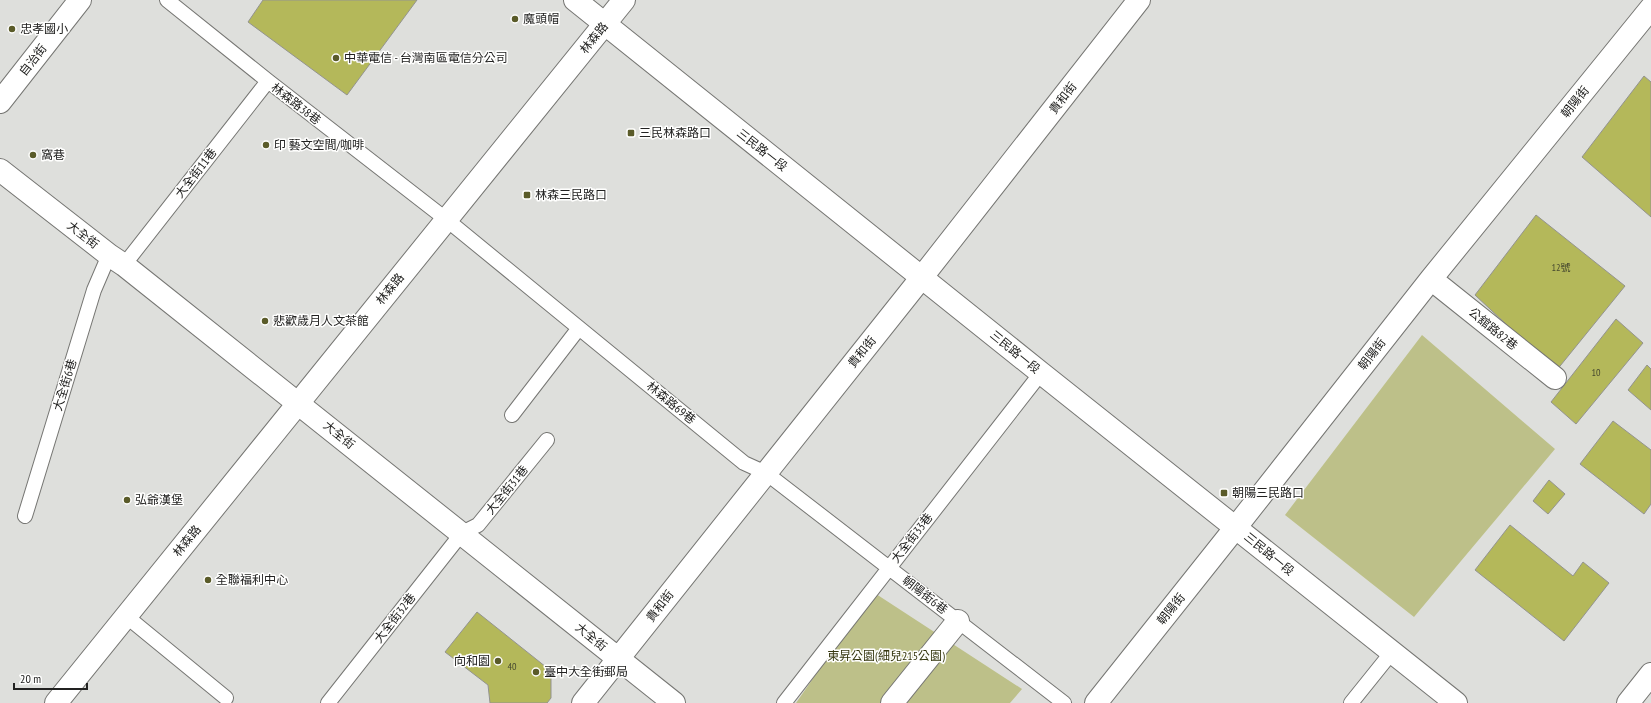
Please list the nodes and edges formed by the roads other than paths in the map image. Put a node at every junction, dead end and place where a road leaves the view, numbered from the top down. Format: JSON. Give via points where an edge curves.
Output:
{"nodes":[{"id":1,"x":80,"y":0,"type":"edge"},
{"id":2,"x":167,"y":0,"type":"edge"},
{"id":3,"x":575,"y":0,"type":"edge"},
{"id":4,"x":624,"y":0,"type":"edge"},
{"id":5,"x":1139,"y":0,"type":"edge"},
{"id":6,"x":1651,"y":8,"type":"edge"},
{"id":7,"x":605,"y":25,"type":"junction"},
{"id":8,"x":268,"y":82,"type":"junction"},
{"id":9,"x":0,"y":102,"type":"edge"},
{"id":10,"x":0,"y":170,"type":"edge"},
{"id":11,"x":446,"y":220,"type":"junction"},
{"id":12,"x":117,"y":260,"type":"junction"},
{"id":13,"x":922,"y":277,"type":"junction"},
{"id":14,"x":1431,"y":279,"type":"junction"},
{"id":15,"x":579,"y":328,"type":"junction"},
{"id":16,"x":1041,"y":373,"type":"junction"},
{"id":17,"x":1555,"y":378,"type":"dead end"},
{"id":18,"x":298,"y":403,"type":"junction"},
{"id":19,"x":512,"y":415,"type":"dead end"},
{"id":20,"x":547,"y":440,"type":"dead end"},
{"id":21,"x":766,"y":473,"type":"junction"},
{"id":22,"x":25,"y":516,"type":"dead end"},
{"id":23,"x":1236,"y":527,"type":"junction"},
{"id":24,"x":462,"y":533,"type":"junction"},
{"id":25,"x":889,"y":567,"type":"junction"},
{"id":26,"x":126,"y":616,"type":"junction"},
{"id":27,"x":958,"y":621,"type":"junction"},
{"id":28,"x":1392,"y":652,"type":"junction"},
{"id":29,"x":618,"y":659,"type":"junction"},
{"id":30,"x":1651,"y":674,"type":"edge"},
{"id":31,"x":226,"y":698,"type":"dead end"},
{"id":32,"x":56,"y":703,"type":"edge"},
{"id":33,"x":328,"y":703,"type":"edge"},
{"id":34,"x":583,"y":703,"type":"edge"},
{"id":35,"x":674,"y":703,"type":"edge"},
{"id":36,"x":784,"y":703,"type":"edge"},
{"id":37,"x":892,"y":703,"type":"edge"},
{"id":38,"x":1064,"y":703,"type":"edge"},
{"id":39,"x":1096,"y":703,"type":"edge"},
{"id":40,"x":1351,"y":703,"type":"edge"},
{"id":41,"x":1456,"y":703,"type":"edge"},
{"id":42,"x":1628,"y":703,"type":"edge"}],
"edges":[{"from":1,"to":9,"type":"street","name":"自治街"},
{"from":2,"to":8,"type":"lane","name":"林森路38巷"},
{"from":3,"to":7,"type":"street","name":"三民路一段"},
{"from":4,"to":7,"type":"street","name":"林森路"},
{"from":5,"to":13,"type":"street","name":"貴和街"},
{"from":6,"to":14,"type":"street","name":"朝陽街"},
{"from":7,"to":11,"type":"street","name":"林森路"},
{"from":7,"to":13,"type":"street","name":"三民路一段"},
{"from":8,"to":11,"type":"lane","name":"林森路38巷"},
{"from":8,"to":12,"type":"lane","name":"大全街11巷"},
{"from":10,"to":12,"type":"street","name":"大全街"},
{"from":11,"to":15,"type":"lane","name":"林森路69巷"},
{"from":11,"to":18,"type":"street","name":"林森路"},
{"from":12,"to":18,"type":"street","name":"大全街"},
{"from":12,"to":22,"type":"lane","name":"大全街6巷","via":[[94,290]]},
{"from":13,"to":16,"type":"street","name":"三民路一段"},
{"from":13,"to":21,"type":"street","name":"貴和街"},
{"from":14,"to":17,"type":"street","name":"公舘路82巷"},
{"from":14,"to":23,"type":"street","name":"朝陽街"},
{"from":15,"to":19,"type":"lane"},
{"from":15,"to":21,"type":"lane","name":"林森路69巷","via":[[744,463]]},
{"from":16,"to":23,"type":"street","name":"三民路一段"},
{"from":16,"to":25,"type":"lane","name":"大全街33巷"},
{"from":18,"to":24,"type":"street","name":"大全街"},
{"from":18,"to":26,"type":"street","name":"林森路"},
{"from":20,"to":24,"type":"lane","name":"大全街31巷","via":[[478,525]]},
{"from":21,"to":25,"type":"lane","name":"朝陽街6巷"},
{"from":21,"to":29,"type":"street","name":"貴和街"},
{"from":23,"to":28,"type":"street","name":"三民路一段"},
{"from":23,"to":39,"type":"street","name":"朝陽街"},
{"from":24,"to":29,"type":"street","name":"大全街"},
{"from":24,"to":33,"type":"lane","name":"大全街32巷"},
{"from":25,"to":27,"type":"lane","name":"朝陽街6巷"},
{"from":25,"to":36,"type":"lane","name":"大全街33巷"},
{"from":26,"to":31,"type":"lane"},
{"from":26,"to":32,"type":"street","name":"林森路"},
{"from":27,"to":37,"type":"street"},
{"from":27,"to":38,"type":"lane","name":"朝陽街6巷"},
{"from":28,"to":40,"type":"lane"},
{"from":28,"to":41,"type":"street","name":"三民路一段"},
{"from":29,"to":34,"type":"street","name":"貴和街"},
{"from":29,"to":35,"type":"street","name":"大全街"},
{"from":30,"to":42,"type":"street"}]}
